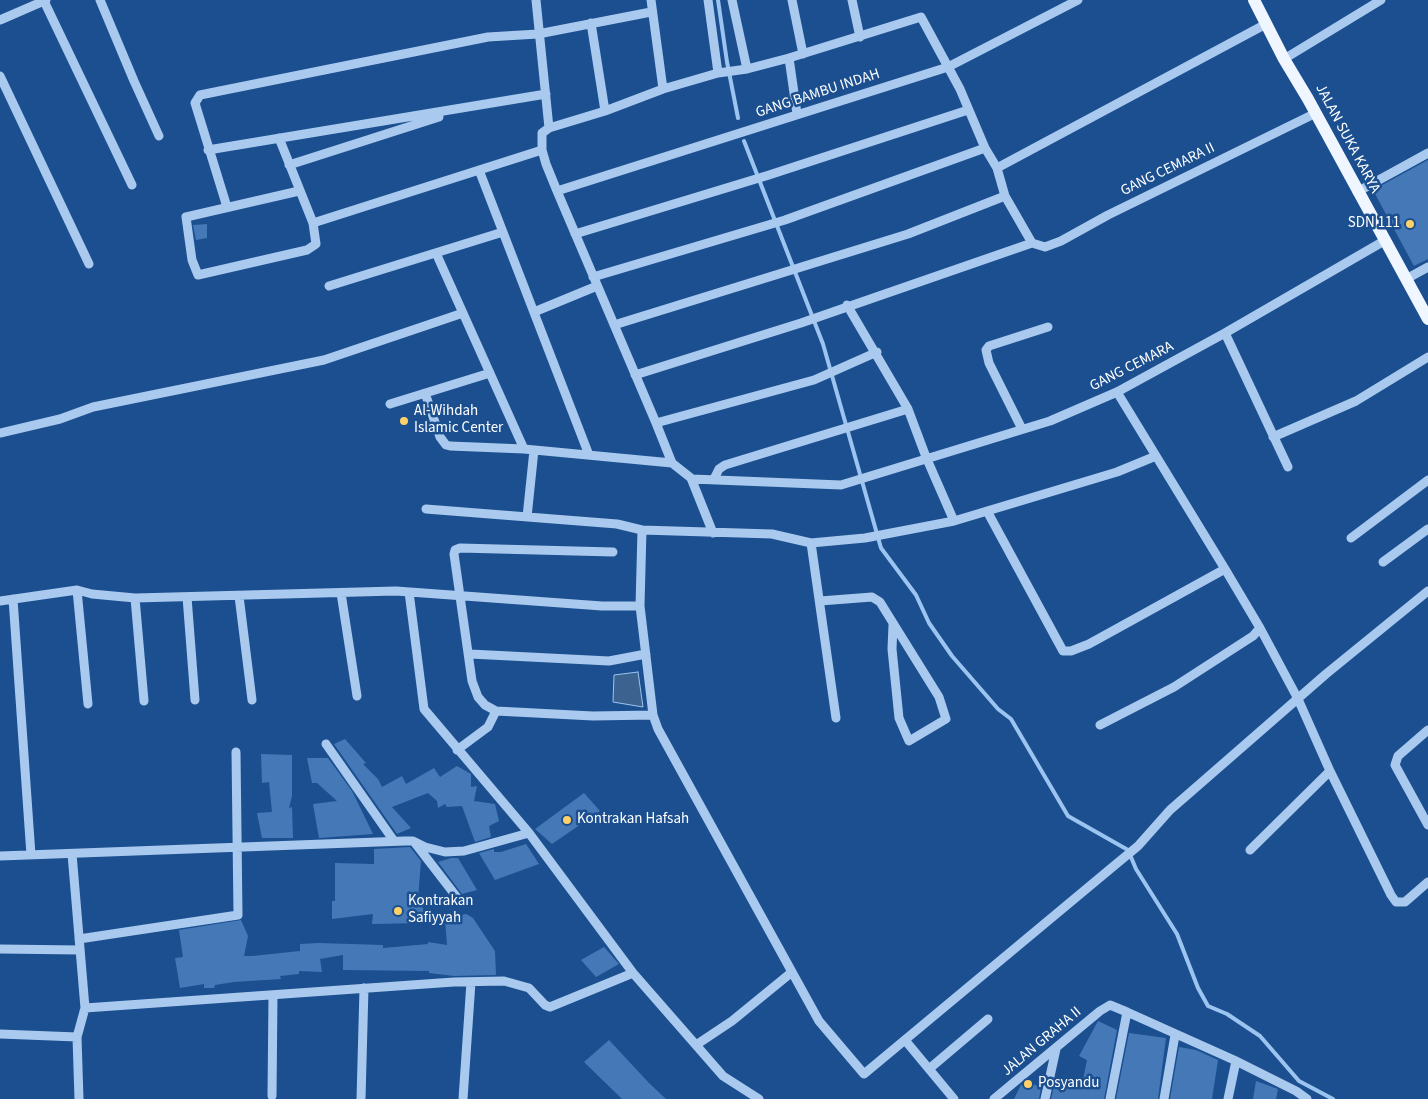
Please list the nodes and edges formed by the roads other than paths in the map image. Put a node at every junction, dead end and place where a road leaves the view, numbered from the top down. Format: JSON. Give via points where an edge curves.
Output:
{"nodes":[{"id":1,"x":45,"y":0,"type":"edge"},
{"id":2,"x":100,"y":0,"type":"edge"},
{"id":3,"x":536,"y":0,"type":"edge"},
{"id":4,"x":651,"y":0,"type":"edge"},
{"id":5,"x":708,"y":0,"type":"edge"},
{"id":6,"x":732,"y":0,"type":"edge"},
{"id":7,"x":792,"y":0,"type":"edge"},
{"id":8,"x":852,"y":0,"type":"edge"},
{"id":9,"x":1078,"y":0,"type":"edge"},
{"id":10,"x":1254,"y":0,"type":"edge"},
{"id":11,"x":1381,"y":0,"type":"edge"},
{"id":12,"x":34,"y":3,"type":"edge"},
{"id":13,"x":651,"y":12,"type":"junction"},
{"id":14,"x":0,"y":20,"type":"edge"},
{"id":15,"x":591,"y":23,"type":"junction"},
{"id":16,"x":1266,"y":24,"type":"junction"},
{"id":17,"x":538,"y":34,"type":"junction"},
{"id":18,"x":860,"y":36,"type":"junction"},
{"id":19,"x":802,"y":54,"type":"junction"},
{"id":20,"x":789,"y":58,"type":"junction"},
{"id":21,"x":1284,"y":59,"type":"junction"},
{"id":22,"x":948,"y":67,"type":"junction"},
{"id":23,"x":748,"y":69,"type":"junction"},
{"id":24,"x":721,"y":72,"type":"junction"},
{"id":25,"x":0,"y":76,"type":"edge"},
{"id":26,"x":663,"y":89,"type":"junction"},
{"id":27,"x":546,"y":94,"type":"junction"},
{"id":28,"x":465,"y":109,"type":"junction"},
{"id":29,"x":968,"y":110,"type":"junction"},
{"id":30,"x":605,"y":112,"type":"junction"},
{"id":31,"x":1316,"y":113,"type":"junction"},
{"id":32,"x":797,"y":114,"type":"junction"},
{"id":33,"x":549,"y":128,"type":"junction"},
{"id":34,"x":159,"y":136,"type":"dead end"},
{"id":35,"x":279,"y":138,"type":"junction"},
{"id":36,"x":985,"y":148,"type":"junction"},
{"id":37,"x":208,"y":150,"type":"junction"},
{"id":38,"x":542,"y":150,"type":"junction"},
{"id":39,"x":1428,"y":153,"type":"edge"},
{"id":40,"x":289,"y":165,"type":"junction"},
{"id":41,"x":997,"y":168,"type":"junction"},
{"id":42,"x":479,"y":170,"type":"junction"},
{"id":43,"x":132,"y":185,"type":"dead end"},
{"id":44,"x":299,"y":191,"type":"junction"},
{"id":45,"x":556,"y":191,"type":"junction"},
{"id":46,"x":1357,"y":192,"type":"junction"},
{"id":47,"x":1005,"y":196,"type":"junction"},
{"id":48,"x":227,"y":207,"type":"junction"},
{"id":49,"x":313,"y":223,"type":"junction"},
{"id":50,"x":503,"y":232,"type":"junction"},
{"id":51,"x":575,"y":234,"type":"junction"},
{"id":52,"x":1384,"y":242,"type":"junction"},
{"id":53,"x":1032,"y":243,"type":"junction"},
{"id":54,"x":436,"y":253,"type":"junction"},
{"id":55,"x":89,"y":264,"type":"dead end"},
{"id":56,"x":1428,"y":267,"type":"edge"},
{"id":57,"x":594,"y":277,"type":"junction"},
{"id":58,"x":1408,"y":278,"type":"junction"},
{"id":59,"x":329,"y":286,"type":"dead end"},
{"id":60,"x":598,"y":286,"type":"junction"},
{"id":61,"x":847,"y":305,"type":"junction"},
{"id":62,"x":534,"y":312,"type":"junction"},
{"id":63,"x":463,"y":313,"type":"junction"},
{"id":64,"x":1428,"y":319,"type":"edge"},
{"id":65,"x":614,"y":325,"type":"junction"},
{"id":66,"x":1048,"y":327,"type":"dead end"},
{"id":67,"x":1225,"y":334,"type":"junction"},
{"id":68,"x":877,"y":352,"type":"junction"},
{"id":69,"x":1428,"y":357,"type":"edge"},
{"id":70,"x":490,"y":373,"type":"junction"},
{"id":71,"x":635,"y":375,"type":"junction"},
{"id":72,"x":1117,"y":392,"type":"junction"},
{"id":73,"x":425,"y":393,"type":"junction"},
{"id":74,"x":390,"y":404,"type":"dead end"},
{"id":75,"x":908,"y":409,"type":"junction"},
{"id":76,"x":656,"y":423,"type":"junction"},
{"id":77,"x":1022,"y":429,"type":"junction"},
{"id":78,"x":0,"y":432,"type":"edge"},
{"id":79,"x":1274,"y":437,"type":"junction"},
{"id":80,"x":524,"y":449,"type":"junction"},
{"id":81,"x":534,"y":450,"type":"junction"},
{"id":82,"x":589,"y":455,"type":"junction"},
{"id":83,"x":1156,"y":456,"type":"junction"},
{"id":84,"x":926,"y":457,"type":"junction"},
{"id":85,"x":672,"y":463,"type":"junction"},
{"id":86,"x":1288,"y":467,"type":"dead end"},
{"id":87,"x":692,"y":479,"type":"junction"},
{"id":88,"x":714,"y":479,"type":"junction"},
{"id":89,"x":1428,"y":480,"type":"edge"},
{"id":90,"x":426,"y":508,"type":"dead end"},
{"id":91,"x":987,"y":511,"type":"junction"},
{"id":92,"x":527,"y":517,"type":"junction"},
{"id":93,"x":954,"y":521,"type":"junction"},
{"id":94,"x":1428,"y":529,"type":"edge"},
{"id":95,"x":642,"y":530,"type":"junction"},
{"id":96,"x":713,"y":533,"type":"junction"},
{"id":97,"x":1351,"y":538,"type":"dead end"},
{"id":98,"x":811,"y":543,"type":"junction"},
{"id":99,"x":613,"y":552,"type":"dead end"},
{"id":100,"x":1383,"y":562,"type":"dead end"},
{"id":101,"x":1225,"y":569,"type":"junction"},
{"id":102,"x":77,"y":590,"type":"junction"},
{"id":103,"x":1428,"y":591,"type":"edge"},
{"id":104,"x":409,"y":592,"type":"junction"},
{"id":105,"x":341,"y":593,"type":"junction"},
{"id":106,"x":460,"y":595,"type":"junction"},
{"id":107,"x":239,"y":596,"type":"junction"},
{"id":108,"x":187,"y":597,"type":"junction"},
{"id":109,"x":135,"y":598,"type":"junction"},
{"id":110,"x":13,"y":599,"type":"junction"},
{"id":111,"x":0,"y":601,"type":"edge"},
{"id":112,"x":820,"y":601,"type":"junction"},
{"id":113,"x":640,"y":606,"type":"junction"},
{"id":114,"x":893,"y":625,"type":"junction"},
{"id":115,"x":1260,"y":628,"type":"junction"},
{"id":116,"x":470,"y":654,"type":"junction"},
{"id":117,"x":646,"y":654,"type":"junction"},
{"id":118,"x":357,"y":696,"type":"dead end"},
{"id":119,"x":1298,"y":699,"type":"junction"},
{"id":120,"x":195,"y":700,"type":"dead end"},
{"id":121,"x":252,"y":700,"type":"dead end"},
{"id":122,"x":144,"y":701,"type":"dead end"},
{"id":123,"x":88,"y":704,"type":"dead end"},
{"id":124,"x":496,"y":711,"type":"junction"},
{"id":125,"x":653,"y":715,"type":"junction"},
{"id":126,"x":836,"y":718,"type":"dead end"},
{"id":127,"x":1100,"y":725,"type":"dead end"},
{"id":128,"x":1428,"y":730,"type":"edge"},
{"id":129,"x":326,"y":744,"type":"dead end"},
{"id":130,"x":457,"y":750,"type":"junction"},
{"id":131,"x":236,"y":752,"type":"dead end"},
{"id":132,"x":1330,"y":771,"type":"junction"},
{"id":133,"x":1428,"y":824,"type":"edge"},
{"id":134,"x":529,"y":833,"type":"junction"},
{"id":135,"x":394,"y":841,"type":"junction"},
{"id":136,"x":413,"y":841,"type":"junction"},
{"id":137,"x":236,"y":847,"type":"junction"},
{"id":138,"x":1250,"y":850,"type":"dead end"},
{"id":139,"x":72,"y":854,"type":"junction"},
{"id":140,"x":31,"y":855,"type":"junction"},
{"id":141,"x":0,"y":856,"type":"edge"},
{"id":142,"x":1428,"y":882,"type":"edge"},
{"id":143,"x":459,"y":900,"type":"dead end"},
{"id":144,"x":79,"y":939,"type":"junction"},
{"id":145,"x":0,"y":949,"type":"edge"},
{"id":146,"x":80,"y":950,"type":"junction"},
{"id":147,"x":792,"y":972,"type":"junction"},
{"id":148,"x":633,"y":973,"type":"junction"},
{"id":149,"x":471,"y":982,"type":"junction"},
{"id":150,"x":364,"y":988,"type":"junction"},
{"id":151,"x":273,"y":994,"type":"junction"},
{"id":152,"x":86,"y":1008,"type":"junction"},
{"id":153,"x":1127,"y":1012,"type":"junction"},
{"id":154,"x":988,"y":1019,"type":"dead end"},
{"id":155,"x":0,"y":1034,"type":"edge"},
{"id":156,"x":1175,"y":1035,"type":"junction"},
{"id":157,"x":77,"y":1037,"type":"junction"},
{"id":158,"x":905,"y":1040,"type":"junction"},
{"id":159,"x":696,"y":1045,"type":"junction"},
{"id":160,"x":1056,"y":1049,"type":"junction"},
{"id":161,"x":1236,"y":1061,"type":"junction"},
{"id":162,"x":929,"y":1069,"type":"junction"},
{"id":163,"x":1290,"y":1088,"type":"junction"},
{"id":164,"x":272,"y":1096,"type":"dead end"},
{"id":165,"x":79,"y":1099,"type":"edge"},
{"id":166,"x":361,"y":1099,"type":"edge"},
{"id":167,"x":463,"y":1099,"type":"edge"},
{"id":168,"x":759,"y":1099,"type":"edge"},
{"id":169,"x":954,"y":1099,"type":"edge"},
{"id":170,"x":994,"y":1099,"type":"edge"},
{"id":171,"x":1045,"y":1099,"type":"edge"},
{"id":172,"x":1110,"y":1099,"type":"edge"},
{"id":173,"x":1164,"y":1099,"type":"edge"},
{"id":174,"x":1228,"y":1099,"type":"edge"},
{"id":175,"x":1287,"y":1099,"type":"edge"},
{"id":176,"x":1308,"y":1099,"type":"edge"}],
"edges":[{"from":1,"to":12,"type":"street"},
{"from":1,"to":43,"type":"street"},
{"from":2,"to":34,"type":"street"},
{"from":3,"to":17,"type":"street"},
{"from":4,"to":13,"type":"street"},
{"from":5,"to":24,"type":"street"},
{"from":6,"to":23,"type":"street"},
{"from":7,"to":19,"type":"street"},
{"from":8,"to":18,"type":"street"},
{"from":9,"to":22,"type":"street","name":"GANG BAMBU INDAH"},
{"from":10,"to":16,"type":"main road","name":"JALAN SUKA KARYA"},
{"from":11,"to":21,"type":"street"},
{"from":12,"to":14,"type":"street"},
{"from":13,"to":15,"type":"street"},
{"from":13,"to":26,"type":"street"},
{"from":15,"to":17,"type":"street"},
{"from":15,"to":30,"type":"street"},
{"from":16,"to":21,"type":"main road","name":"JALAN SUKA KARYA"},
{"from":16,"to":41,"type":"street"},
{"from":17,"to":27,"type":"street"},
{"from":17,"to":37,"type":"street","via":[[488,37],[203,93],[195,103]]},
{"from":18,"to":19,"type":"street"},
{"from":18,"to":22,"type":"street","via":[[921,17]]},
{"from":19,"to":20,"type":"street"},
{"from":20,"to":23,"type":"street"},
{"from":20,"to":32,"type":"street"},
{"from":21,"to":31,"type":"main road","name":"JALAN SUKA KARYA"},
{"from":22,"to":29,"type":"street"},
{"from":22,"to":32,"type":"street","name":"GANG BAMBU INDAH"},
{"from":23,"to":24,"type":"street"},
{"from":24,"to":26,"type":"street"},
{"from":25,"to":55,"type":"street"},
{"from":26,"to":30,"type":"street"},
{"from":27,"to":28,"type":"street"},
{"from":27,"to":33,"type":"street"},
{"from":28,"to":35,"type":"street"},
{"from":28,"to":40,"type":"street"},
{"from":29,"to":36,"type":"street"},
{"from":29,"to":51,"type":"street"},
{"from":30,"to":33,"type":"street"},
{"from":31,"to":46,"type":"main road","name":"JALAN SUKA KARYA"},
{"from":31,"to":53,"type":"street","name":"GANG CEMARA II","via":[[1061,241],[1045,247]]},
{"from":32,"to":45,"type":"street","name":"GANG BAMBU INDAH"},
{"from":33,"to":38,"type":"street","via":[[542,133]]},
{"from":35,"to":37,"type":"street"},
{"from":35,"to":40,"type":"street"},
{"from":36,"to":41,"type":"street"},
{"from":36,"to":57,"type":"street","via":[[761,228]]},
{"from":37,"to":48,"type":"street"},
{"from":38,"to":42,"type":"street"},
{"from":38,"to":45,"type":"street"},
{"from":39,"to":46,"type":"street"},
{"from":40,"to":44,"type":"street"},
{"from":41,"to":47,"type":"street"},
{"from":42,"to":49,"type":"street"},
{"from":42,"to":50,"type":"street"},
{"from":44,"to":48,"type":"street"},
{"from":44,"to":49,"type":"street"},
{"from":45,"to":51,"type":"street"},
{"from":46,"to":52,"type":"main road","name":"JALAN SUKA KARYA"},
{"from":47,"to":53,"type":"street"},
{"from":47,"to":65,"type":"street","via":[[908,234]]},
{"from":48,"to":49,"type":"street","via":[[186,217],[192,260],[198,275],[311,249],[316,242]]},
{"from":50,"to":54,"type":"street"},
{"from":50,"to":62,"type":"street"},
{"from":51,"to":57,"type":"street"},
{"from":52,"to":58,"type":"main road","name":"JALAN SUKA KARYA"},
{"from":52,"to":67,"type":"street","name":"GANG CEMARA"},
{"from":53,"to":61,"type":"street","name":"GANG CEMARA II"},
{"from":54,"to":59,"type":"street"},
{"from":54,"to":63,"type":"street"},
{"from":56,"to":58,"type":"street"},
{"from":57,"to":60,"type":"street"},
{"from":58,"to":64,"type":"main road","name":"JALAN SUKA KARYA"},
{"from":60,"to":62,"type":"street"},
{"from":60,"to":65,"type":"street"},
{"from":61,"to":68,"type":"street"},
{"from":61,"to":71,"type":"street","name":"GANG CEMARA II"},
{"from":62,"to":82,"type":"street"},
{"from":63,"to":70,"type":"street"},
{"from":63,"to":78,"type":"street","via":[[324,360],[93,407],[60,419]]},
{"from":65,"to":71,"type":"street"},
{"from":66,"to":77,"type":"street","via":[[986,350],[989,363]]},
{"from":67,"to":72,"type":"street","name":"GANG CEMARA"},
{"from":67,"to":79,"type":"street"},
{"from":68,"to":75,"type":"street"},
{"from":68,"to":76,"type":"street","via":[[814,380]]},
{"from":69,"to":79,"type":"street","via":[[1356,401]]},
{"from":70,"to":73,"type":"street"},
{"from":70,"to":80,"type":"street"},
{"from":71,"to":76,"type":"street"},
{"from":72,"to":77,"type":"street","name":"GANG CEMARA","via":[[1050,421]]},
{"from":72,"to":83,"type":"street"},
{"from":73,"to":74,"type":"street"},
{"from":73,"to":80,"type":"street","via":[[440,437],[446,445]]},
{"from":75,"to":84,"type":"street"},
{"from":75,"to":88,"type":"street","via":[[725,465]]},
{"from":76,"to":85,"type":"street"},
{"from":77,"to":84,"type":"street","name":"GANG CEMARA"},
{"from":79,"to":86,"type":"street"},
{"from":80,"to":81,"type":"street"},
{"from":81,"to":82,"type":"street"},
{"from":81,"to":92,"type":"street"},
{"from":82,"to":85,"type":"street"},
{"from":83,"to":91,"type":"street","via":[[1117,472]]},
{"from":83,"to":101,"type":"street"},
{"from":84,"to":88,"type":"street","name":"GANG CEMARA","via":[[841,485]]},
{"from":84,"to":93,"type":"street"},
{"from":85,"to":87,"type":"street"},
{"from":87,"to":88,"type":"street","name":"GANG CEMARA"},
{"from":87,"to":96,"type":"street"},
{"from":89,"to":97,"type":"street"},
{"from":90,"to":92,"type":"street"},
{"from":91,"to":93,"type":"street"},
{"from":91,"to":101,"type":"street","via":[[1064,651],[1089,644]]},
{"from":92,"to":95,"type":"street","via":[[617,524]]},
{"from":93,"to":98,"type":"street","via":[[865,538]]},
{"from":94,"to":100,"type":"street"},
{"from":95,"to":96,"type":"street"},
{"from":95,"to":113,"type":"street"},
{"from":96,"to":98,"type":"street","via":[[772,534]]},
{"from":98,"to":112,"type":"street"},
{"from":99,"to":106,"type":"street","via":[[459,548],[454,554]]},
{"from":101,"to":115,"type":"street"},
{"from":102,"to":109,"type":"street"},
{"from":102,"to":110,"type":"street"},
{"from":102,"to":123,"type":"street"},
{"from":103,"to":119,"type":"street"},
{"from":104,"to":105,"type":"street"},
{"from":104,"to":106,"type":"street"},
{"from":104,"to":130,"type":"street","via":[[424,710]]},
{"from":105,"to":107,"type":"street"},
{"from":105,"to":118,"type":"street"},
{"from":106,"to":113,"type":"street"},
{"from":106,"to":116,"type":"street"},
{"from":107,"to":108,"type":"street"},
{"from":107,"to":121,"type":"street"},
{"from":108,"to":109,"type":"street"},
{"from":108,"to":120,"type":"street"},
{"from":109,"to":122,"type":"street"},
{"from":110,"to":111,"type":"street"},
{"from":110,"to":140,"type":"street"},
{"from":112,"to":114,"type":"street","via":[[876,598]]},
{"from":112,"to":126,"type":"street"},
{"from":113,"to":117,"type":"street"},
{"from":114,"to":114,"type":"street","via":[[892,650],[899,718],[909,741],[946,719],[939,697]]},
{"from":115,"to":119,"type":"street"},
{"from":115,"to":127,"type":"street","via":[[1253,636],[1174,687]]},
{"from":116,"to":117,"type":"street","via":[[608,661]]},
{"from":116,"to":124,"type":"street","via":[[472,682],[478,697],[488,708]]},
{"from":117,"to":125,"type":"street"},
{"from":119,"to":132,"type":"street"},
{"from":119,"to":158,"type":"street","via":[[1170,810],[1138,846]]},
{"from":124,"to":125,"type":"street","via":[[593,716]]},
{"from":124,"to":130,"type":"street","via":[[488,727]]},
{"from":125,"to":147,"type":"street"},
{"from":128,"to":133,"type":"street","via":[[1398,756],[1395,765]]},
{"from":129,"to":135,"type":"street"},
{"from":130,"to":134,"type":"street"},
{"from":131,"to":137,"type":"street"},
{"from":132,"to":138,"type":"street"},
{"from":132,"to":142,"type":"street","via":[[1396,902],[1405,902]]},
{"from":134,"to":136,"type":"street","via":[[464,851],[445,852]]},
{"from":134,"to":148,"type":"street"},
{"from":135,"to":136,"type":"street"},
{"from":135,"to":137,"type":"street"},
{"from":136,"to":143,"type":"street"},
{"from":137,"to":139,"type":"street"},
{"from":137,"to":144,"type":"street","via":[[240,911],[237,916]]},
{"from":139,"to":140,"type":"street"},
{"from":139,"to":144,"type":"street"},
{"from":140,"to":141,"type":"street"},
{"from":144,"to":146,"type":"street"},
{"from":145,"to":146,"type":"street"},
{"from":146,"to":152,"type":"street"},
{"from":147,"to":158,"type":"street","via":[[819,1021],[864,1074]]},
{"from":147,"to":159,"type":"street"},
{"from":148,"to":149,"type":"street","via":[[550,1007],[522,984]]},
{"from":148,"to":159,"type":"street"},
{"from":149,"to":150,"type":"street"},
{"from":149,"to":167,"type":"street"},
{"from":150,"to":151,"type":"street"},
{"from":150,"to":166,"type":"street"},
{"from":151,"to":152,"type":"street"},
{"from":151,"to":164,"type":"street"},
{"from":152,"to":157,"type":"street"},
{"from":153,"to":156,"type":"street"},
{"from":153,"to":160,"type":"street","name":"JALAN GRAHA II","via":[[1108,1006]]},
{"from":153,"to":172,"type":"street"},
{"from":154,"to":162,"type":"street"},
{"from":155,"to":157,"type":"street"},
{"from":156,"to":161,"type":"street"},
{"from":156,"to":173,"type":"street"},
{"from":157,"to":165,"type":"street"},
{"from":158,"to":162,"type":"street"},
{"from":159,"to":168,"type":"street","via":[[723,1076]]},
{"from":160,"to":170,"type":"street","name":"JALAN GRAHA II"},
{"from":160,"to":171,"type":"street"},
{"from":161,"to":163,"type":"street"},
{"from":161,"to":174,"type":"street"},
{"from":162,"to":169,"type":"street"},
{"from":163,"to":175,"type":"street"},
{"from":163,"to":176,"type":"street"}]}
